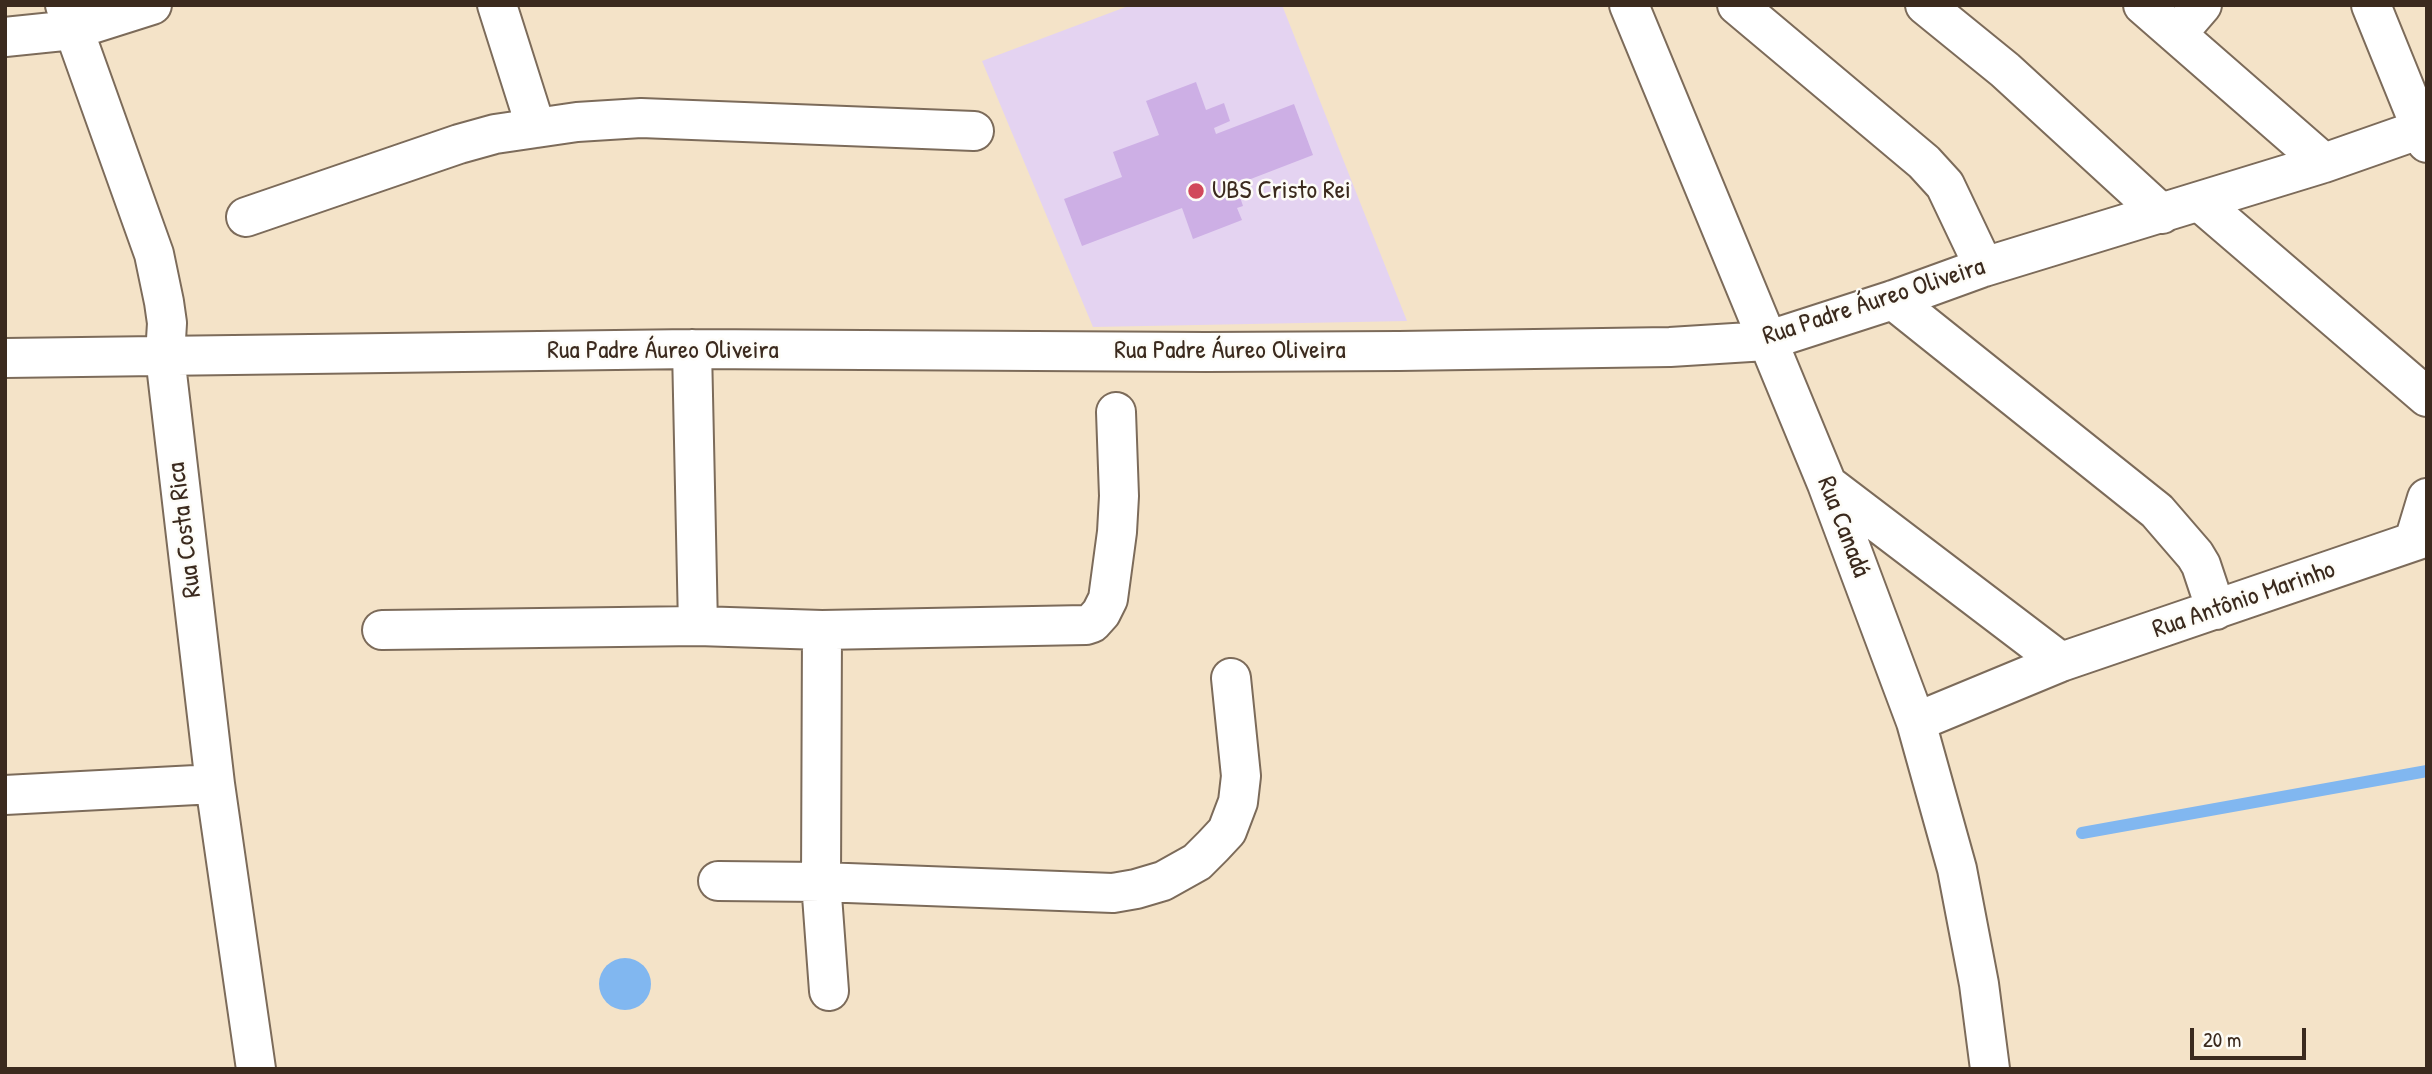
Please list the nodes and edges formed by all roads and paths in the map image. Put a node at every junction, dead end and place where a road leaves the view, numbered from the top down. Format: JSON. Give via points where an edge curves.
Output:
{"nodes":[{"id":1,"x":152,"y":5,"type":"edge"},
{"id":2,"x":497,"y":5,"type":"edge"},
{"id":3,"x":1629,"y":5,"type":"edge"},
{"id":4,"x":1737,"y":5,"type":"edge"},
{"id":5,"x":1925,"y":5,"type":"edge"},
{"id":6,"x":2143,"y":5,"type":"edge"},
{"id":7,"x":2202,"y":5,"type":"edge"},
{"id":8,"x":2371,"y":5,"type":"edge"},
{"id":9,"x":69,"y":18,"type":"edge"},
{"id":10,"x":2177,"y":34,"type":"junction"},
{"id":11,"x":5,"y":37,"type":"edge"},
{"id":12,"x":536,"y":128,"type":"junction"},
{"id":13,"x":974,"y":131,"type":"dead end"},
{"id":14,"x":2424,"y":136,"type":"edge"},
{"id":15,"x":2324,"y":163,"type":"junction"},
{"id":16,"x":2200,"y":202,"type":"junction"},
{"id":17,"x":2162,"y":214,"type":"junction"},
{"id":18,"x":246,"y":217,"type":"dead end"},
{"id":19,"x":1984,"y":267,"type":"junction"},
{"id":20,"x":1893,"y":300,"type":"junction"},
{"id":21,"x":1766,"y":341,"type":"junction"},
{"id":22,"x":692,"y":349,"type":"junction"},
{"id":23,"x":165,"y":356,"type":"junction"},
{"id":24,"x":5,"y":358,"type":"edge"},
{"id":25,"x":2427,"y":397,"type":"edge"},
{"id":26,"x":1116,"y":412,"type":"dead end"},
{"id":27,"x":1828,"y":484,"type":"junction"},
{"id":28,"x":2427,"y":498,"type":"edge"},
{"id":29,"x":2421,"y":539,"type":"edge"},
{"id":30,"x":2216,"y":610,"type":"junction"},
{"id":31,"x":698,"y":626,"type":"junction"},
{"id":32,"x":382,"y":630,"type":"dead end"},
{"id":33,"x":822,"y":630,"type":"junction"},
{"id":34,"x":2061,"y":662,"type":"junction"},
{"id":35,"x":1231,"y":678,"type":"dead end"},
{"id":36,"x":1916,"y":722,"type":"junction"},
{"id":37,"x":215,"y":784,"type":"junction"},
{"id":38,"x":5,"y":795,"type":"edge"},
{"id":39,"x":718,"y":881,"type":"dead end"},
{"id":40,"x":821,"y":882,"type":"junction"},
{"id":41,"x":829,"y":991,"type":"dead end"},
{"id":42,"x":256,"y":1069,"type":"edge"},
{"id":43,"x":1990,"y":1069,"type":"edge"}],
"edges":[{"from":1,"to":9,"type":"street"},
{"from":2,"to":12,"type":"street"},
{"from":3,"to":21,"type":"street","name":"Rua Canadá"},
{"from":4,"to":19,"type":"street","via":[[1924,162],[1945,185]]},
{"from":5,"to":17,"type":"street"},
{"from":6,"to":10,"type":"street"},
{"from":7,"to":10,"type":"street"},
{"from":8,"to":14,"type":"street"},
{"from":9,"to":11,"type":"street"},
{"from":9,"to":23,"type":"street","name":"Rua Costa Rica","via":[[154,254],[167,323]]},
{"from":10,"to":15,"type":"street"},
{"from":12,"to":13,"type":"street","via":[[641,118]]},
{"from":12,"to":18,"type":"street","via":[[459,144]]},
{"from":14,"to":15,"type":"street","name":"Rua Padre Áureo Oliveira"},
{"from":15,"to":16,"type":"street","name":"Rua Padre Áureo Oliveira"},
{"from":16,"to":17,"type":"street","name":"Rua Padre Áureo Oliveira"},
{"from":16,"to":25,"type":"street"},
{"from":17,"to":19,"type":"street","name":"Rua Padre Áureo Oliveira"},
{"from":19,"to":20,"type":"street","name":"Rua Padre Áureo Oliveira"},
{"from":20,"to":21,"type":"street","name":"Rua Padre Áureo Oliveira"},
{"from":20,"to":30,"type":"street","via":[[2157,511],[2201,565]]},
{"from":21,"to":22,"type":"street","name":"Rua Padre Áureo Oliveira","via":[[1399,351]]},
{"from":21,"to":27,"type":"street","name":"Rua Canadá"},
{"from":22,"to":23,"type":"street","name":"Rua Padre Áureo Oliveira"},
{"from":22,"to":31,"type":"street"},
{"from":23,"to":24,"type":"street","name":"Rua Padre Áureo Oliveira"},
{"from":23,"to":37,"type":"street","name":"Rua Costa Rica"},
{"from":26,"to":33,"type":"street","via":[[1117,532],[1108,599],[1092,623]]},
{"from":27,"to":34,"type":"street"},
{"from":27,"to":36,"type":"street","name":"Rua Canadá"},
{"from":28,"to":29,"type":"street"},
{"from":29,"to":30,"type":"street","name":"Rua Antônio Marinho"},
{"from":30,"to":34,"type":"street","name":"Rua Antônio Marinho"},
{"from":31,"to":32,"type":"street"},
{"from":31,"to":33,"type":"street"},
{"from":33,"to":40,"type":"street"},
{"from":34,"to":36,"type":"street","name":"Rua Antônio Marinho"},
{"from":35,"to":40,"type":"street","via":[[1241,776],[1238,802],[1227,831],[1213,846],[1197,862],[1163,881],[1113,892]]},
{"from":36,"to":43,"type":"street","name":"Rua Canadá","via":[[1957,869]]},
{"from":37,"to":38,"type":"street"},
{"from":37,"to":42,"type":"street","name":"Rua Costa Rica"},
{"from":39,"to":40,"type":"street"},
{"from":40,"to":41,"type":"street"}]}
